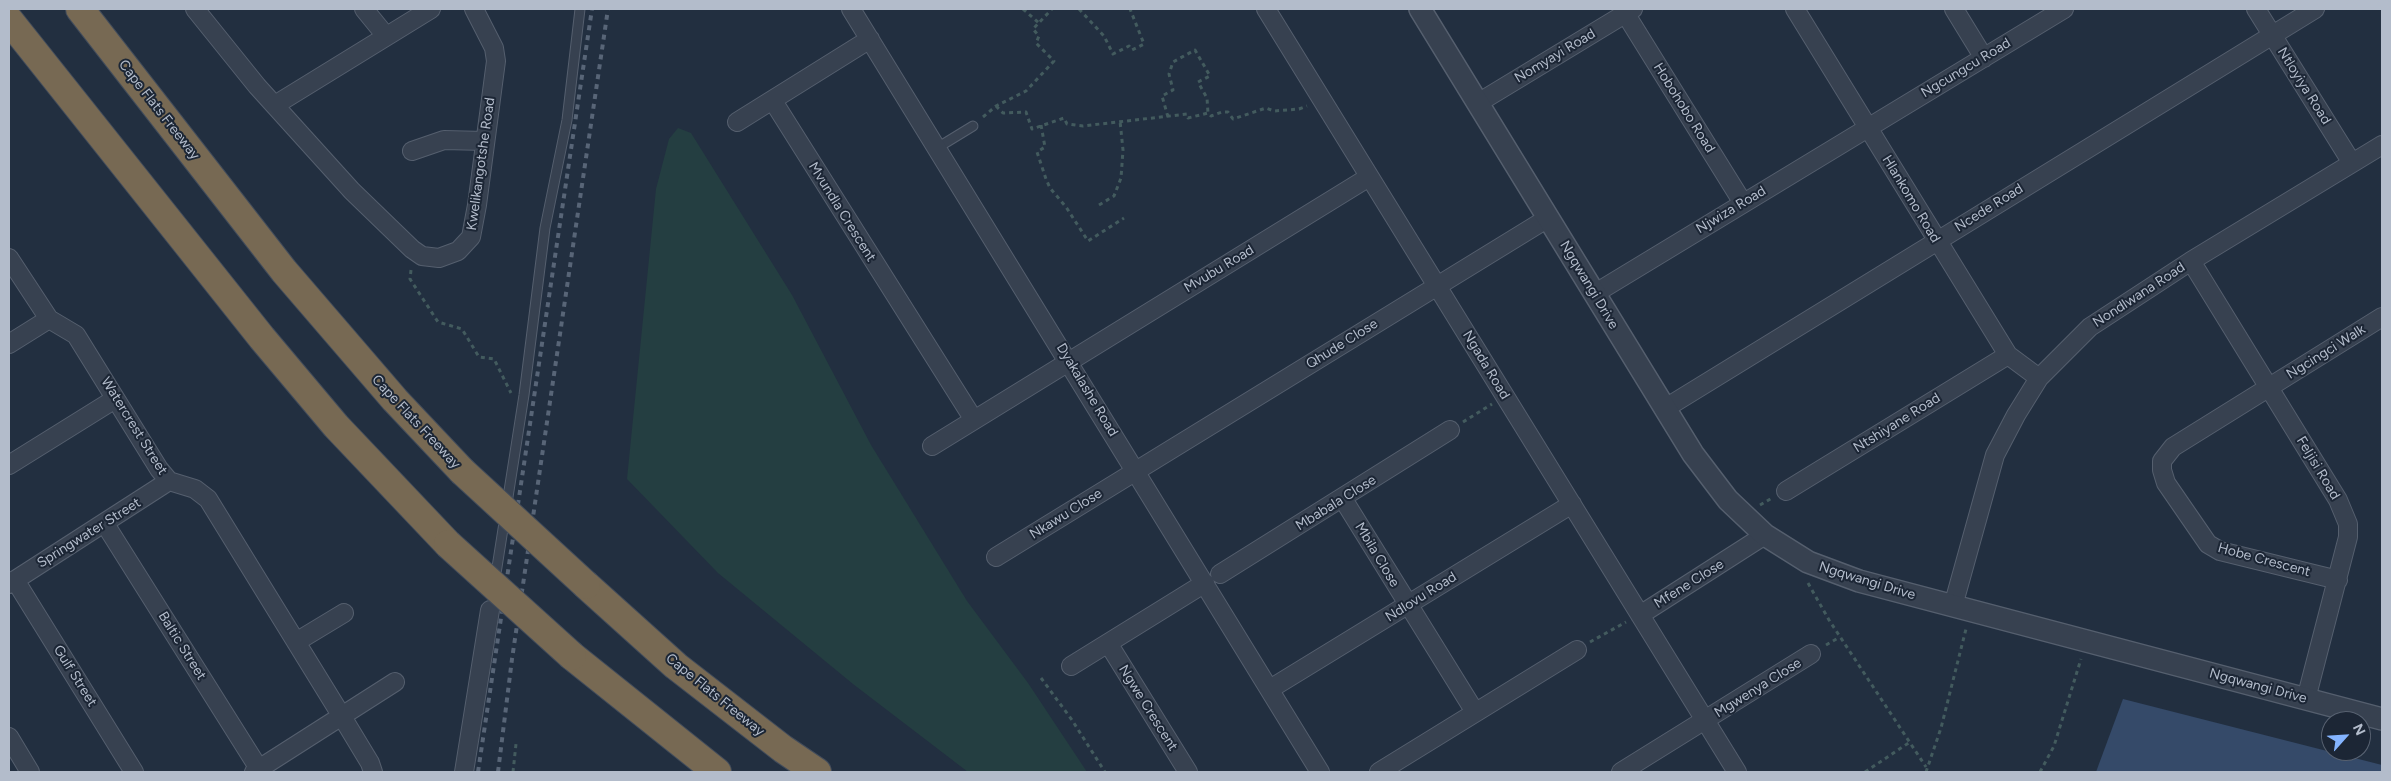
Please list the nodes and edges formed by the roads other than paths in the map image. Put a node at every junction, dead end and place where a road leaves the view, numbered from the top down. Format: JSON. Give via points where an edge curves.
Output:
{"nodes":[{"id":1,"x":80,"y":9,"type":"edge"},
{"id":2,"x":195,"y":9,"type":"edge"},
{"id":3,"x":364,"y":9,"type":"edge"},
{"id":4,"x":431,"y":9,"type":"edge"},
{"id":5,"x":474,"y":9,"type":"edge"},
{"id":6,"x":580,"y":9,"type":"edge"},
{"id":7,"x":851,"y":9,"type":"edge"},
{"id":8,"x":1266,"y":9,"type":"edge"},
{"id":9,"x":1420,"y":9,"type":"edge"},
{"id":10,"x":1795,"y":9,"type":"edge"},
{"id":11,"x":1954,"y":9,"type":"edge"},
{"id":12,"x":2064,"y":9,"type":"edge"},
{"id":13,"x":2256,"y":9,"type":"edge"},
{"id":14,"x":2315,"y":9,"type":"edge"},
{"id":15,"x":1629,"y":11,"type":"edge"},
{"id":16,"x":9,"y":20,"type":"edge"},
{"id":17,"x":2272,"y":35,"type":"junction"},
{"id":18,"x":386,"y":36,"type":"junction"},
{"id":19,"x":870,"y":39,"type":"junction"},
{"id":20,"x":9,"y":42,"type":"edge"},
{"id":21,"x":1984,"y":58,"type":"junction"},
{"id":22,"x":773,"y":101,"type":"junction"},
{"id":23,"x":74,"y":102,"type":"junction"},
{"id":24,"x":1478,"y":103,"type":"junction"},
{"id":25,"x":274,"y":105,"type":"junction"},
{"id":26,"x":737,"y":122,"type":"dead end"},
{"id":27,"x":973,"y":126,"type":"road end"},
{"id":28,"x":1867,"y":126,"type":"junction"},
{"id":29,"x":485,"y":141,"type":"junction"},
{"id":30,"x":2382,"y":145,"type":"edge"},
{"id":31,"x":937,"y":148,"type":"junction"},
{"id":32,"x":412,"y":151,"type":"dead end"},
{"id":33,"x":2352,"y":163,"type":"junction"},
{"id":34,"x":1370,"y":177,"type":"junction"},
{"id":35,"x":1743,"y":203,"type":"junction"},
{"id":36,"x":1548,"y":218,"type":"junction"},
{"id":37,"x":1936,"y":241,"type":"junction"},
{"id":38,"x":9,"y":258,"type":"edge"},
{"id":39,"x":2191,"y":261,"type":"junction"},
{"id":40,"x":1438,"y":286,"type":"junction"},
{"id":41,"x":1594,"y":294,"type":"junction"},
{"id":42,"x":2382,"y":317,"type":"edge"},
{"id":43,"x":49,"y":319,"type":"junction"},
{"id":44,"x":9,"y":344,"type":"edge"},
{"id":45,"x":2008,"y":355,"type":"junction"},
{"id":46,"x":1069,"y":361,"type":"junction"},
{"id":47,"x":2039,"y":378,"type":"junction"},
{"id":48,"x":2269,"y":387,"type":"junction"},
{"id":49,"x":115,"y":399,"type":"junction"},
{"id":50,"x":1664,"y":409,"type":"junction"},
{"id":51,"x":974,"y":420,"type":"junction"},
{"id":52,"x":1450,"y":430,"type":"road end"},
{"id":53,"x":932,"y":446,"type":"dead end"},
{"id":54,"x":9,"y":465,"type":"edge"},
{"id":55,"x":1136,"y":471,"type":"junction"},
{"id":56,"x":169,"y":481,"type":"junction"},
{"id":57,"x":1786,"y":491,"type":"dead end"},
{"id":58,"x":1344,"y":498,"type":"junction"},
{"id":59,"x":1572,"y":504,"type":"junction"},
{"id":60,"x":105,"y":524,"type":"junction"},
{"id":61,"x":1765,"y":535,"type":"junction"},
{"id":62,"x":996,"y":557,"type":"dead end"},
{"id":63,"x":1220,"y":574,"type":"dead end"},
{"id":64,"x":2338,"y":580,"type":"junction"},
{"id":65,"x":12,"y":582,"type":"edge"},
{"id":66,"x":1205,"y":583,"type":"junction"},
{"id":67,"x":491,"y":602,"type":"joint"},
{"id":68,"x":1408,"y":605,"type":"junction"},
{"id":69,"x":1953,"y":606,"type":"junction"},
{"id":70,"x":344,"y":613,"type":"dead end"},
{"id":71,"x":1640,"y":615,"type":"junction"},
{"id":72,"x":296,"y":642,"type":"junction"},
{"id":73,"x":1108,"y":643,"type":"junction"},
{"id":74,"x":1577,"y":650,"type":"road end"},
{"id":75,"x":1811,"y":654,"type":"dead end"},
{"id":76,"x":1071,"y":666,"type":"dead end"},
{"id":77,"x":394,"y":682,"type":"dead end"},
{"id":78,"x":1270,"y":689,"type":"junction"},
{"id":79,"x":2306,"y":699,"type":"junction"},
{"id":80,"x":1475,"y":712,"type":"junction"},
{"id":81,"x":341,"y":715,"type":"junction"},
{"id":82,"x":2382,"y":719,"type":"edge"},
{"id":83,"x":1705,"y":721,"type":"junction"},
{"id":84,"x":9,"y":737,"type":"edge"},
{"id":85,"x":258,"y":771,"type":"edge"},
{"id":86,"x":30,"y":772,"type":"edge"},
{"id":87,"x":134,"y":772,"type":"edge"},
{"id":88,"x":373,"y":772,"type":"edge"},
{"id":89,"x":464,"y":772,"type":"edge"},
{"id":90,"x":717,"y":772,"type":"edge"},
{"id":91,"x":817,"y":772,"type":"edge"},
{"id":92,"x":1188,"y":772,"type":"edge"},
{"id":93,"x":1320,"y":772,"type":"edge"},
{"id":94,"x":1379,"y":772,"type":"edge"},
{"id":95,"x":1622,"y":772,"type":"edge"},
{"id":96,"x":1737,"y":772,"type":"edge"}],
"edges":[{"from":1,"to":91,"type":"highway","name":"Cape Flats Freeway","bridge":true,"via":[[284,271],[395,400],[462,471],[676,666]]},
{"from":2,"to":25,"type":"street","name":"Kwelikangotshe Road"},
{"from":3,"to":18,"type":"street"},
{"from":4,"to":18,"type":"street"},
{"from":5,"to":29,"type":"street","name":"Kwelikangotshe Road","via":[[494,48],[496,61]]},
{"from":6,"to":67,"type":"lane","via":[[567,120],[545,228],[524,395]]},
{"from":7,"to":19,"type":"street","name":"Dyakalashe Road"},
{"from":8,"to":34,"type":"street","name":"Ngada Road"},
{"from":9,"to":24,"type":"street","name":"Ngqwangi Drive"},
{"from":10,"to":28,"type":"street","name":"Hlankomo Road"},
{"from":11,"to":21,"type":"street"},
{"from":12,"to":21,"type":"street","name":"Ngcungcu Road"},
{"from":13,"to":17,"type":"street","name":"Ntloyiya Road"},
{"from":14,"to":17,"type":"street","name":"Ncede Road"},
{"from":15,"to":24,"type":"street","name":"Nomyayi Road"},
{"from":15,"to":35,"type":"street","name":"Hobohobo Road"},
{"from":16,"to":23,"type":"highway"},
{"from":17,"to":33,"type":"street","name":"Ntloyiya Road"},
{"from":17,"to":37,"type":"street","name":"Ncede Road"},
{"from":18,"to":25,"type":"street"},
{"from":19,"to":22,"type":"street"},
{"from":19,"to":31,"type":"street","name":"Dyakalashe Road"},
{"from":20,"to":23,"type":"highway"},
{"from":21,"to":28,"type":"street","name":"Ngcungcu Road"},
{"from":22,"to":26,"type":"street"},
{"from":22,"to":51,"type":"street","name":"Mvundla Crescent"},
{"from":23,"to":90,"type":"highway","bridge":true,"via":[[262,338],[324,411],[448,544],[572,656]]},
{"from":24,"to":36,"type":"street","name":"Ngqwangi Drive"},
{"from":25,"to":29,"type":"street","name":"Kwelikangotshe Road","via":[[352,191],[422,256],[439,258],[458,251],[471,237]]},
{"from":27,"to":31,"type":"lane"},
{"from":28,"to":35,"type":"street","name":"Njwiza Road"},
{"from":28,"to":37,"type":"street","name":"Hlankomo Road"},
{"from":29,"to":32,"type":"street","via":[[444,140]]},
{"from":30,"to":33,"type":"street","name":"Nondlwana Road"},
{"from":31,"to":46,"type":"street","name":"Dyakalashe Road"},
{"from":33,"to":39,"type":"street","name":"Nondlwana Road"},
{"from":34,"to":40,"type":"street","name":"Ngada Road"},
{"from":34,"to":46,"type":"street","name":"Mvubu Road"},
{"from":35,"to":41,"type":"street","name":"Njwiza Road"},
{"from":36,"to":40,"type":"street","name":"Qhude Close"},
{"from":36,"to":41,"type":"street","name":"Ngqwangi Drive"},
{"from":37,"to":45,"type":"street","name":"Hlankomo Road"},
{"from":37,"to":50,"type":"street","name":"Ncede Road"},
{"from":38,"to":43,"type":"street","name":"Watercrest Street"},
{"from":39,"to":47,"type":"street","name":"Nondlwana Road","via":[[2090,327]]},
{"from":39,"to":48,"type":"street","name":"Feljisi Road"},
{"from":40,"to":55,"type":"street","name":"Qhude Close"},
{"from":40,"to":59,"type":"street","name":"Ngada Road"},
{"from":41,"to":50,"type":"street","name":"Ngqwangi Drive"},
{"from":42,"to":48,"type":"street","name":"Ngcingci Walk"},
{"from":43,"to":44,"type":"street"},
{"from":43,"to":49,"type":"street","name":"Watercrest Street","via":[[76,335]]},
{"from":45,"to":47,"type":"street","name":"Hlankomo Road"},
{"from":45,"to":57,"type":"street","name":"Ntshiyane Road"},
{"from":46,"to":51,"type":"street"},
{"from":46,"to":55,"type":"street","name":"Dyakalashe Road"},
{"from":47,"to":69,"type":"street","name":"Nondlwana Road","via":[[1995,454]]},
{"from":48,"to":64,"type":"street","name":"Feljisi Road","via":[[2346,516],[2348,537]]},
{"from":48,"to":64,"type":"street","name":"Hobe Crescent","via":[[2173,447],[2162,461],[2166,483],[2208,544],[2220,551]]},
{"from":49,"to":54,"type":"street"},
{"from":49,"to":56,"type":"street","name":"Watercrest Street"},
{"from":50,"to":61,"type":"street","name":"Ngqwangi Drive","via":[[1711,480]]},
{"from":51,"to":53,"type":"street"},
{"from":52,"to":58,"type":"street","name":"Mbabala Close"},
{"from":55,"to":62,"type":"street","name":"Nkawu Close"},
{"from":55,"to":66,"type":"street","name":"Dyakalashe Road"},
{"from":56,"to":60,"type":"street","name":"Springwater Street"},
{"from":56,"to":72,"type":"street","name":"Watercrest Street","via":[[195,489],[208,499]]},
{"from":58,"to":63,"type":"street","name":"Mbabala Close"},
{"from":58,"to":68,"type":"street","name":"Mbila Close"},
{"from":59,"to":68,"type":"street","name":"Ndlovu Road"},
{"from":59,"to":71,"type":"street","name":"Ngada Road"},
{"from":60,"to":65,"type":"street","name":"Springwater Street"},
{"from":60,"to":85,"type":"street","name":"Baltic Street"},
{"from":61,"to":69,"type":"street","name":"Ngqwangi Drive","via":[[1828,571]]},
{"from":61,"to":71,"type":"street","name":"Mfene Close"},
{"from":64,"to":79,"type":"street","name":"Feljisi Road"},
{"from":65,"to":87,"type":"street","name":"Gulf Street"},
{"from":66,"to":73,"type":"street"},
{"from":66,"to":78,"type":"street","name":"Dyakalashe Road"},
{"from":67,"to":89,"type":"street"},
{"from":68,"to":78,"type":"street","name":"Ndlovu Road"},
{"from":68,"to":80,"type":"street","name":"Mbila Close"},
{"from":69,"to":79,"type":"street","name":"Ngqwangi Drive"},
{"from":70,"to":72,"type":"street"},
{"from":71,"to":83,"type":"street","name":"Ngada Road"},
{"from":72,"to":81,"type":"street","name":"Watercrest Street"},
{"from":73,"to":76,"type":"street"},
{"from":73,"to":92,"type":"street","name":"Ngwe Crescent"},
{"from":74,"to":80,"type":"street"},
{"from":75,"to":83,"type":"street","name":"Mgwenya Close"},
{"from":77,"to":81,"type":"street"},
{"from":78,"to":93,"type":"street","name":"Dyakalashe Road"},
{"from":79,"to":82,"type":"street","name":"Ngqwangi Drive"},
{"from":80,"to":94,"type":"street"},
{"from":81,"to":85,"type":"street"},
{"from":81,"to":88,"type":"street","name":"Watercrest Street"},
{"from":83,"to":95,"type":"street","name":"Mgwenya Close"},
{"from":83,"to":96,"type":"street","name":"Ngada Road"},
{"from":84,"to":86,"type":"street"}]}
